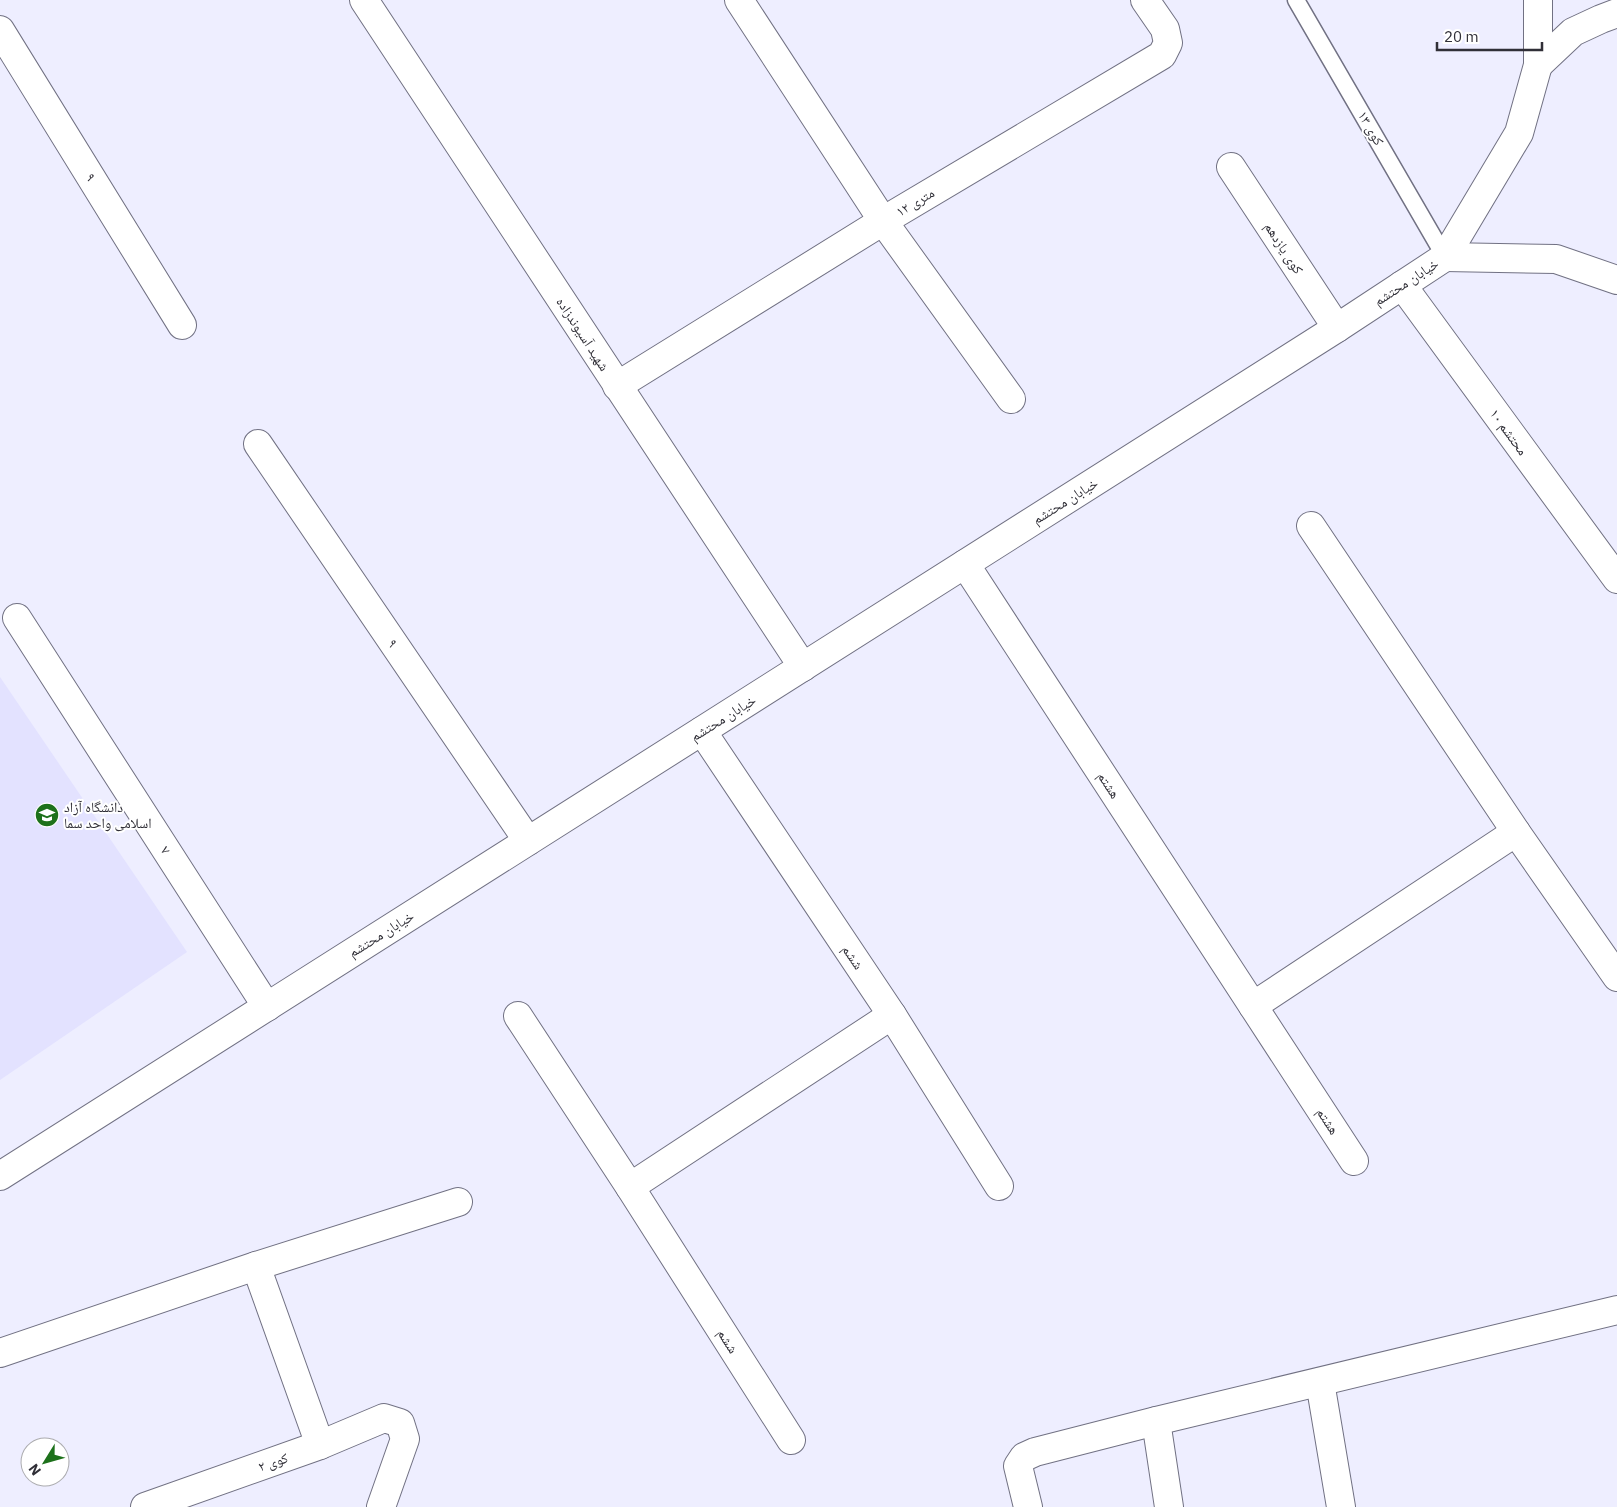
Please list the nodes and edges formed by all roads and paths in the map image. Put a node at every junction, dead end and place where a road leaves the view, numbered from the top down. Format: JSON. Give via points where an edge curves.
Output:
{"nodes":[{"id":1,"x":364,"y":0,"type":"edge"},
{"id":2,"x":739,"y":0,"type":"edge"},
{"id":3,"x":1145,"y":0,"type":"edge"},
{"id":4,"x":1296,"y":0,"type":"edge"},
{"id":5,"x":1538,"y":0,"type":"edge"},
{"id":6,"x":1617,"y":13,"type":"edge"},
{"id":7,"x":0,"y":30,"type":"edge"},
{"id":8,"x":1538,"y":65,"type":"junction"},
{"id":9,"x":1231,"y":167,"type":"dead end"},
{"id":10,"x":884,"y":221,"type":"junction"},
{"id":11,"x":1445,"y":257,"type":"junction"},
{"id":12,"x":1617,"y":280,"type":"edge"},
{"id":13,"x":1402,"y":285,"type":"junction"},
{"id":14,"x":182,"y":325,"type":"dead end"},
{"id":15,"x":1337,"y":328,"type":"junction"},
{"id":16,"x":617,"y":386,"type":"junction"},
{"id":17,"x":1011,"y":399,"type":"dead end"},
{"id":18,"x":258,"y":444,"type":"dead end"},
{"id":19,"x":1311,"y":526,"type":"dead end"},
{"id":20,"x":965,"y":564,"type":"junction"},
{"id":21,"x":1617,"y":578,"type":"edge"},
{"id":22,"x":17,"y":618,"type":"dead end"},
{"id":23,"x":803,"y":667,"type":"junction"},
{"id":24,"x":702,"y":731,"type":"junction"},
{"id":25,"x":1516,"y":832,"type":"junction"},
{"id":26,"x":528,"y":841,"type":"junction"},
{"id":27,"x":1617,"y":976,"type":"edge"},
{"id":28,"x":1253,"y":1006,"type":"junction"},
{"id":29,"x":267,"y":1007,"type":"junction"},
{"id":30,"x":892,"y":1015,"type":"junction"},
{"id":31,"x":518,"y":1016,"type":"dead end"},
{"id":32,"x":1354,"y":1161,"type":"dead end"},
{"id":33,"x":0,"y":1176,"type":"edge"},
{"id":34,"x":999,"y":1186,"type":"dead end"},
{"id":35,"x":630,"y":1187,"type":"junction"},
{"id":36,"x":458,"y":1202,"type":"dead end"},
{"id":37,"x":256,"y":1266,"type":"junction"},
{"id":38,"x":1617,"y":1310,"type":"edge"},
{"id":39,"x":0,"y":1353,"type":"edge"},
{"id":40,"x":1320,"y":1382,"type":"junction"},
{"id":41,"x":1156,"y":1421,"type":"junction"},
{"id":42,"x":791,"y":1440,"type":"dead end"},
{"id":43,"x":320,"y":1445,"type":"junction"},
{"id":44,"x":145,"y":1507,"type":"edge"},
{"id":45,"x":381,"y":1507,"type":"edge"},
{"id":46,"x":1028,"y":1507,"type":"edge"},
{"id":47,"x":1169,"y":1507,"type":"edge"},
{"id":48,"x":1342,"y":1507,"type":"edge"}],
"edges":[{"from":1,"to":16,"type":"street","name":"شهید آسیوندزاده"},
{"from":2,"to":10,"type":"street"},
{"from":3,"to":10,"type":"street","name":"۱۲ متری","via":[[1165,29],[1168,43],[1162,56]]},
{"from":4,"to":11,"type":"lane","name":"کوی ۱۳"},
{"from":5,"to":8,"type":"street","name":"خیابان محتشم"},
{"from":6,"to":8,"type":"street","via":[[1573,32]]},
{"from":7,"to":14,"type":"street","name":"۹"},
{"from":8,"to":11,"type":"street","name":"خیابان محتشم","via":[[1518,133]]},
{"from":9,"to":15,"type":"street","name":"کوی یازدهم"},
{"from":10,"to":16,"type":"street","name":"۱۲ متری"},
{"from":10,"to":17,"type":"street"},
{"from":11,"to":12,"type":"street","name":"خیابان محتشم","via":[[1556,259]]},
{"from":11,"to":13,"type":"street","name":"خیابان محتشم"},
{"from":13,"to":15,"type":"street","name":"خیابان محتشم"},
{"from":13,"to":21,"type":"street","name":"محتشم ۱۰"},
{"from":15,"to":20,"type":"street","name":"خیابان محتشم"},
{"from":16,"to":23,"type":"street","name":"شهید آسیوندزاده"},
{"from":18,"to":26,"type":"street","name":"۹"},
{"from":19,"to":25,"type":"street"},
{"from":20,"to":23,"type":"street","name":"خیابان محتشم"},
{"from":20,"to":28,"type":"street","name":"هشتم"},
{"from":22,"to":29,"type":"street","name":"۷"},
{"from":23,"to":24,"type":"street","name":"خیابان محتشم"},
{"from":24,"to":26,"type":"street","name":"خیابان محتشم"},
{"from":24,"to":30,"type":"street","name":"ششم"},
{"from":25,"to":27,"type":"street"},
{"from":25,"to":28,"type":"street"},
{"from":26,"to":29,"type":"street","name":"خیابان محتشم"},
{"from":28,"to":32,"type":"street","name":"هشتم"},
{"from":29,"to":33,"type":"street","name":"خیابان محتشم"},
{"from":30,"to":34,"type":"street","name":"ششم"},
{"from":30,"to":35,"type":"street"},
{"from":31,"to":35,"type":"street","name":"ششم"},
{"from":35,"to":42,"type":"street","name":"ششم"},
{"from":36,"to":37,"type":"street"},
{"from":37,"to":39,"type":"street"},
{"from":37,"to":43,"type":"street"},
{"from":38,"to":40,"type":"street"},
{"from":40,"to":41,"type":"street"},
{"from":40,"to":48,"type":"street"},
{"from":41,"to":46,"type":"street","via":[[1024,1457],[1018,1466]]},
{"from":41,"to":47,"type":"street"},
{"from":43,"to":44,"type":"street","name":"کوی ۲"},
{"from":43,"to":45,"type":"street","name":"کوی ۲","via":[[384,1418],[400,1422],[405,1438]]}]}
